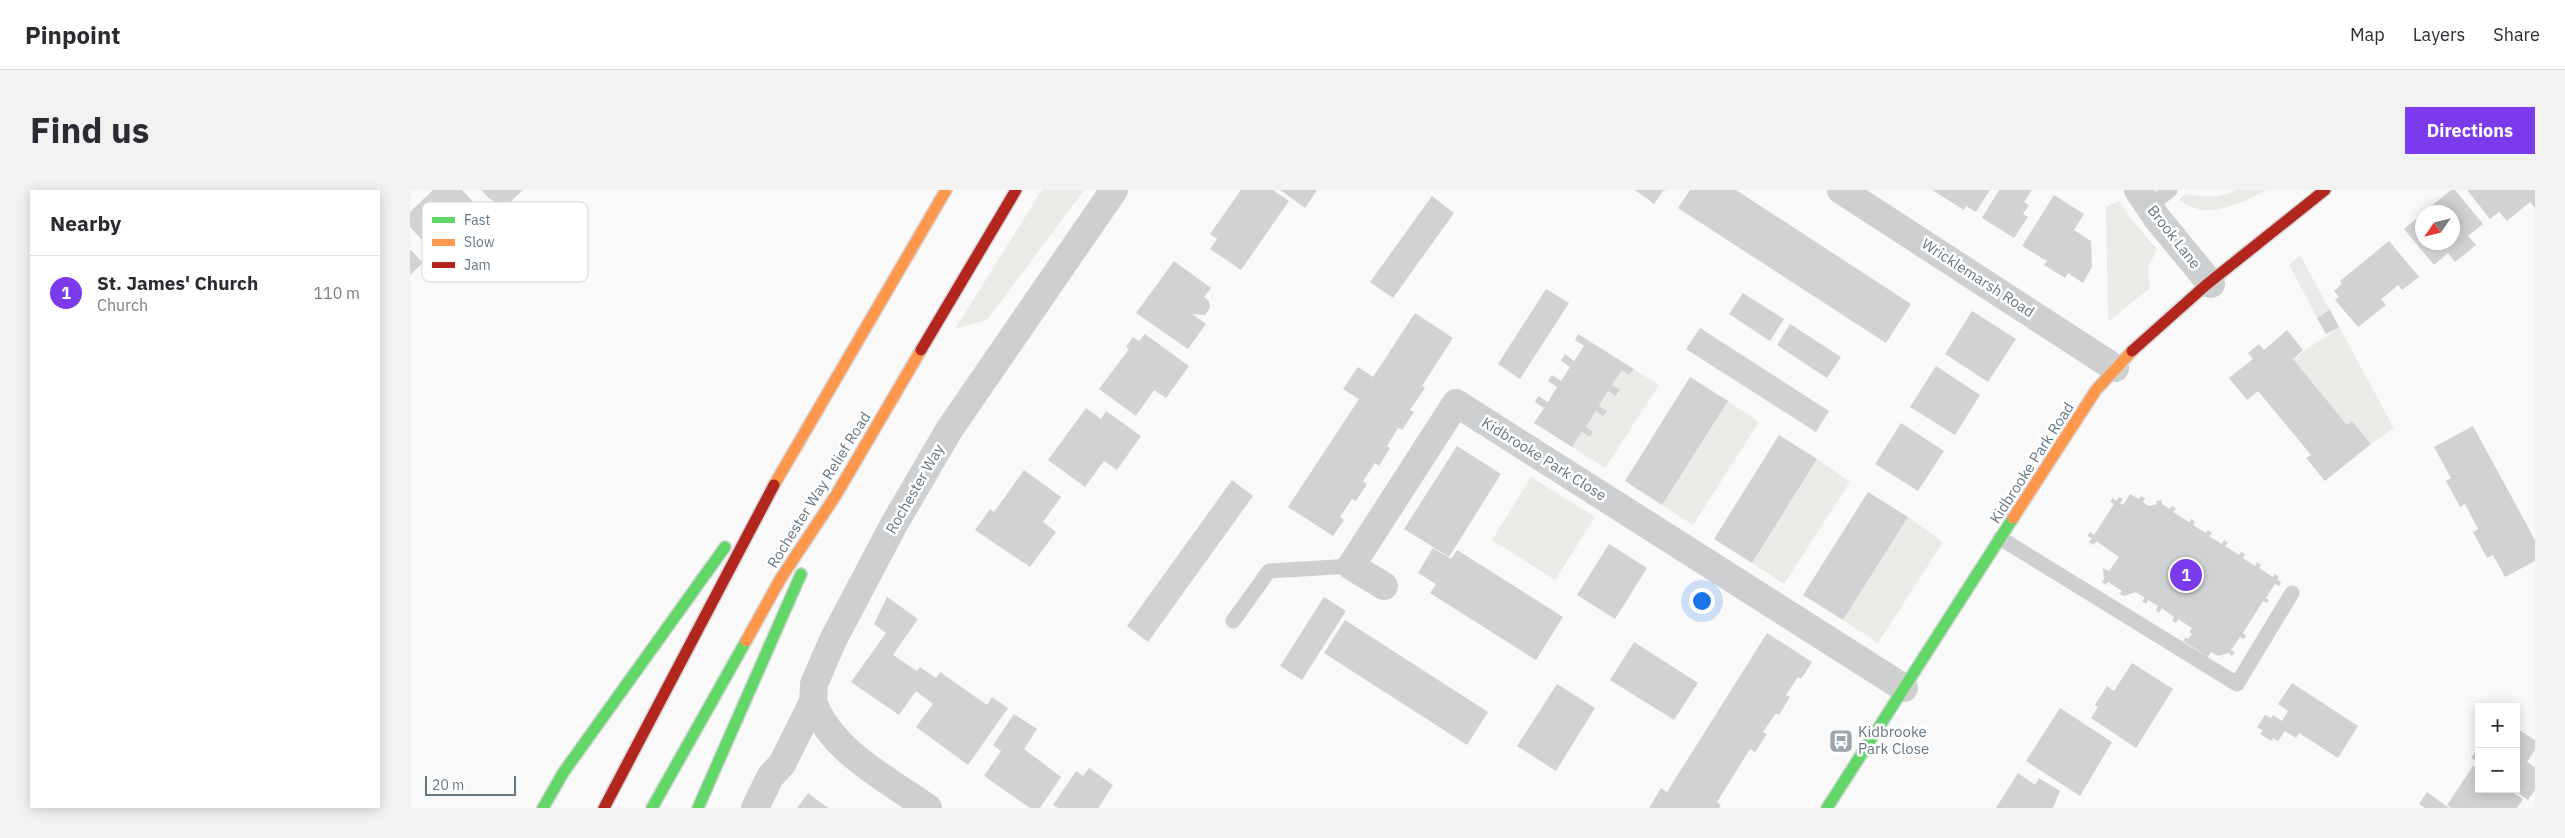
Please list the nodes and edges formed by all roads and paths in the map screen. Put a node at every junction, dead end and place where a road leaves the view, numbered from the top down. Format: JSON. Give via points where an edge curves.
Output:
{"nodes":[{"id":1,"x":946,"y":190,"type":"edge"},
{"id":2,"x":1016,"y":190,"type":"edge"},
{"id":3,"x":1114,"y":190,"type":"edge"},
{"id":4,"x":1841,"y":190,"type":"edge"},
{"id":5,"x":2170,"y":190,"type":"edge"},
{"id":6,"x":2325,"y":190,"type":"edge"},
{"id":7,"x":2144,"y":198,"type":"edge"},
{"id":8,"x":2211,"y":284,"type":"junction"},
{"id":9,"x":2115,"y":368,"type":"junction"},
{"id":10,"x":786,"y":462,"type":"junction"},
{"id":11,"x":836,"y":495,"type":"junction"},
{"id":12,"x":2000,"y":538,"type":"junction"},
{"id":13,"x":1351,"y":566,"type":"junction"},
{"id":14,"x":1384,"y":586,"type":"dead end"},
{"id":15,"x":2292,"y":593,"type":"dead end"},
{"id":16,"x":1233,"y":621,"type":"dead end"},
{"id":17,"x":1904,"y":688,"type":"junction"},
{"id":18,"x":813,"y":702,"type":"junction"},
{"id":19,"x":543,"y":808,"type":"edge"},
{"id":20,"x":604,"y":808,"type":"edge"},
{"id":21,"x":652,"y":808,"type":"edge"},
{"id":22,"x":698,"y":808,"type":"edge"},
{"id":23,"x":755,"y":808,"type":"edge"},
{"id":24,"x":928,"y":808,"type":"edge"},
{"id":25,"x":1827,"y":808,"type":"edge"}],
"edges":[{"from":1,"to":10,"type":"main road"},
{"from":2,"to":11,"type":"main road","name":"Rochester Way Relief Road"},
{"from":3,"to":18,"type":"street","name":"Rochester Way","via":[[944,438],[833,640],[814,684]]},
{"from":4,"to":9,"type":"street","name":"Wricklemarsh Road"},
{"from":5,"to":7,"type":"lane"},
{"from":6,"to":8,"type":"main road","name":"Kidbrooke Park Road"},
{"from":7,"to":8,"type":"street","name":"Brook Lane"},
{"from":8,"to":9,"type":"main road","name":"Kidbrooke Park Road"},
{"from":9,"to":12,"type":"main road","name":"Kidbrooke Park Road","via":[[2096,390]]},
{"from":10,"to":19,"type":"main road","via":[[563,773]]},
{"from":10,"to":20,"type":"main road"},
{"from":11,"to":21,"type":"main road","name":"Rochester Way Relief Road","via":[[781,578]]},
{"from":11,"to":22,"type":"main road"},
{"from":12,"to":15,"type":"lane","via":[[2237,684]]},
{"from":12,"to":17,"type":"main road","name":"Kidbrooke Park Road"},
{"from":13,"to":14,"type":"street"},
{"from":13,"to":16,"type":"lane","via":[[1269,571]]},
{"from":13,"to":17,"type":"street","name":"Kidbrooke Park Close","via":[[1456,403]]},
{"from":17,"to":25,"type":"main road","name":"Kidbrooke Park Road"},
{"from":18,"to":23,"type":"street","name":"Rochester Way","via":[[782,764],[770,777]]},
{"from":18,"to":24,"type":"street","via":[[823,723],[842,744]]}]}
